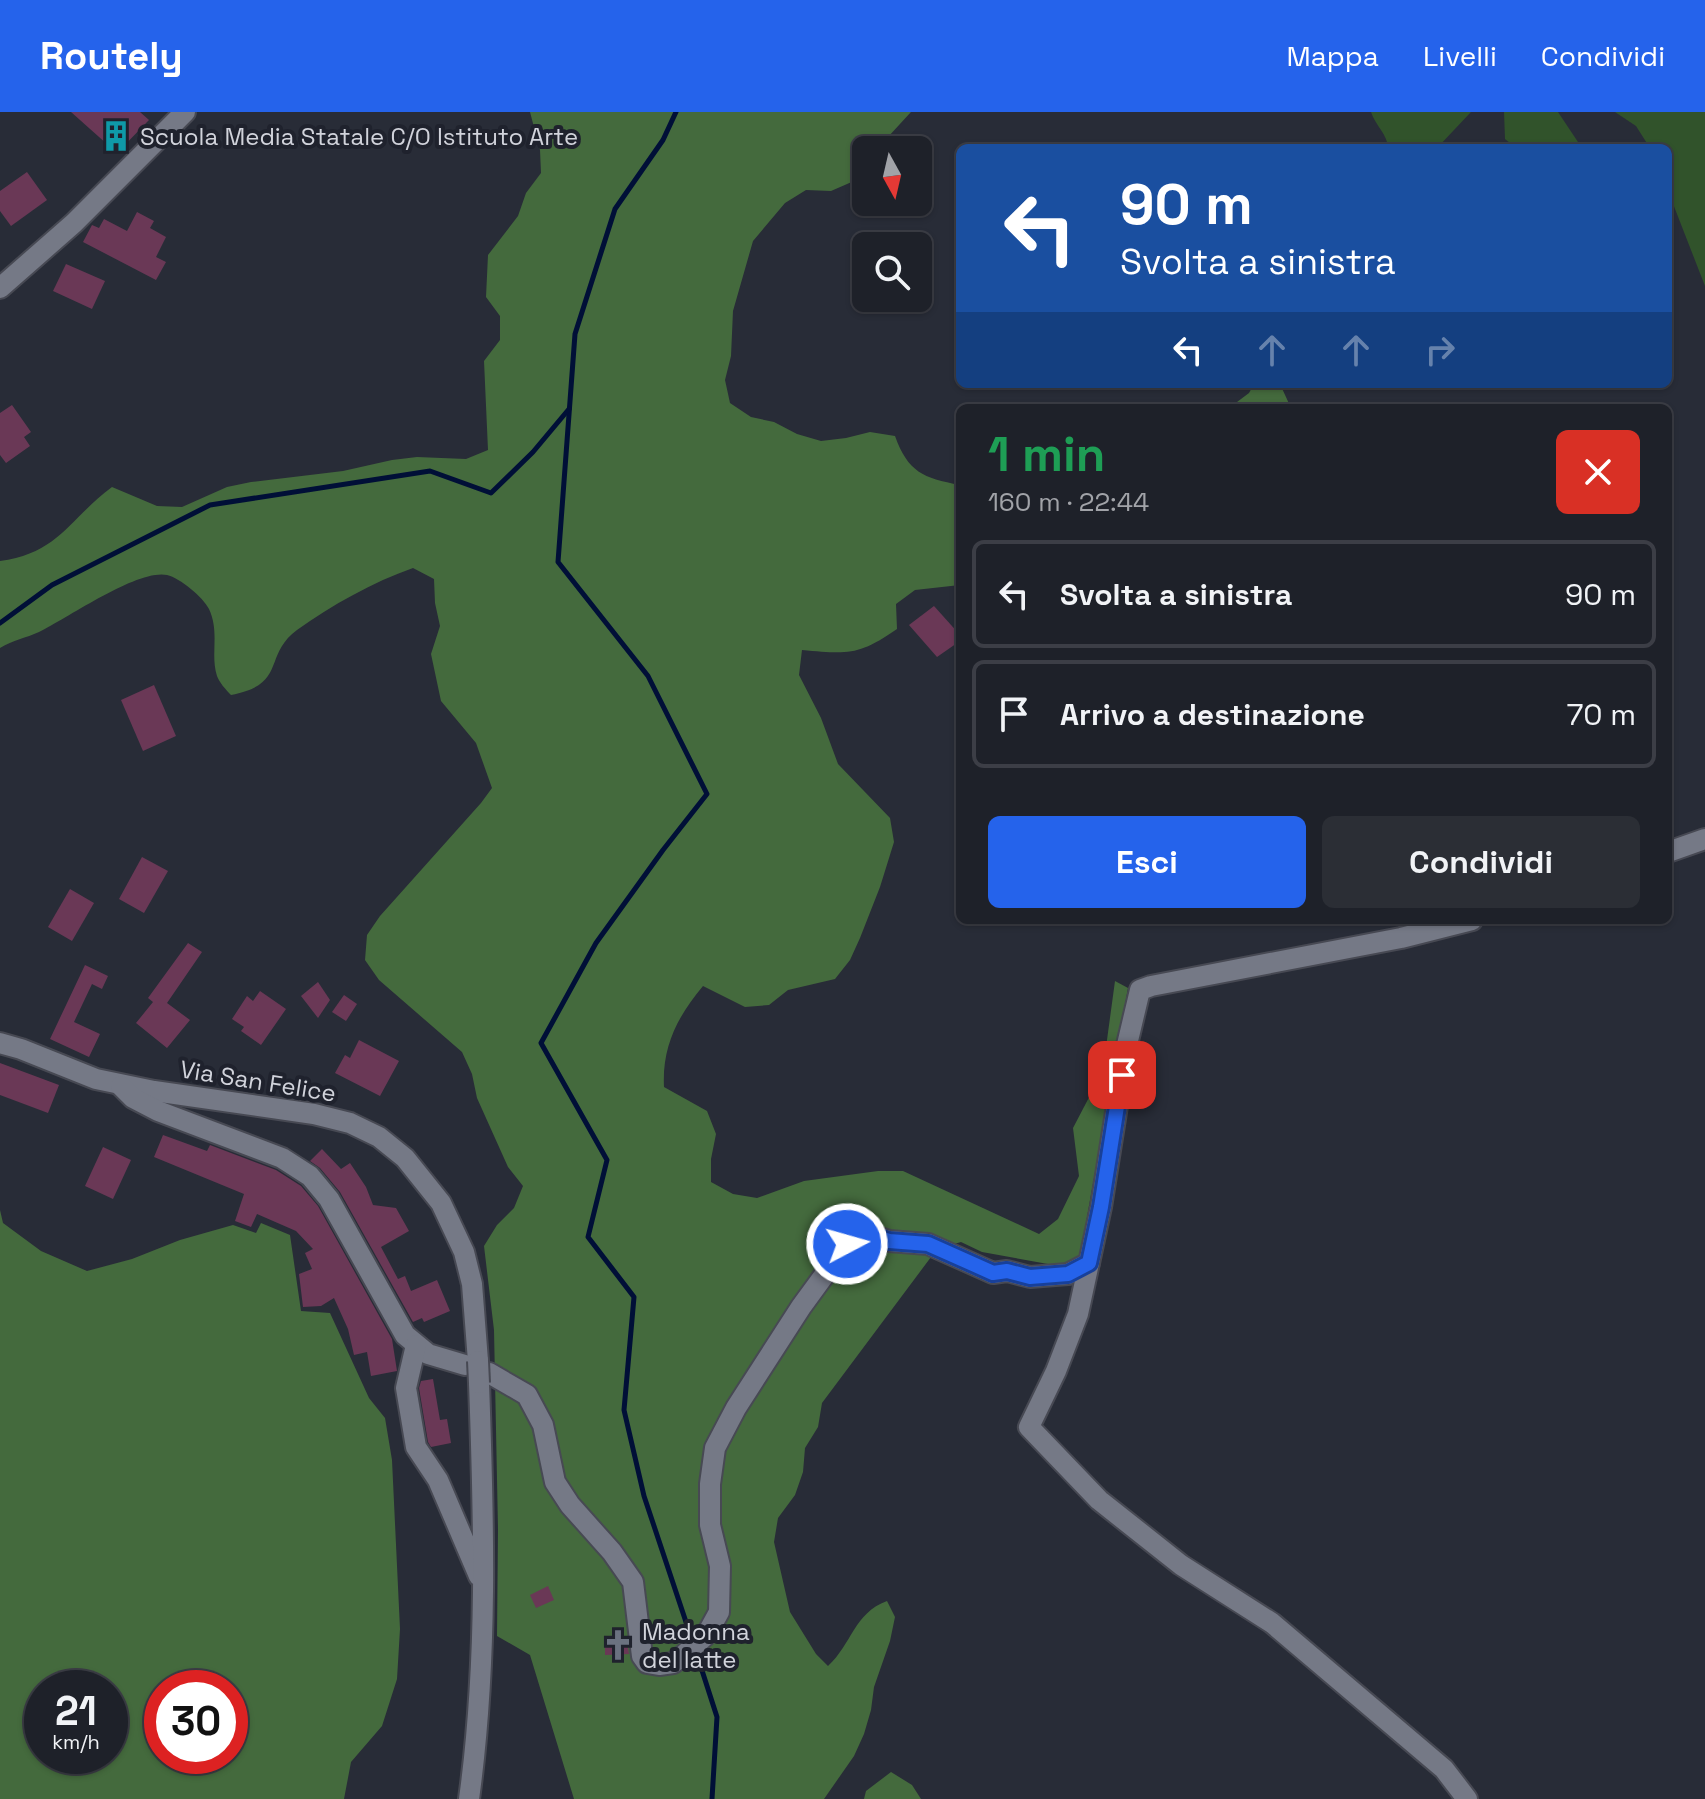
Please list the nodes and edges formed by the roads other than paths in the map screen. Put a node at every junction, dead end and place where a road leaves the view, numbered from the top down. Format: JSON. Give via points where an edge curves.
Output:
{"nodes":[{"id":1,"x":185,"y":112,"type":"edge"},
{"id":2,"x":0,"y":288,"type":"edge"},
{"id":3,"x":1705,"y":839,"type":"edge"},
{"id":4,"x":1672,"y":851,"type":"edge"},
{"id":5,"x":1456,"y":924,"type":"edge"},
{"id":6,"x":0,"y":1043,"type":"edge"},
{"id":7,"x":119,"y":1083,"type":"junction"},
{"id":8,"x":1089,"y":1263,"type":"junction"},
{"id":9,"x":416,"y":1345,"type":"junction"},
{"id":10,"x":478,"y":1371,"type":"junction"},
{"id":11,"x":482,"y":1582,"type":"junction"},
{"id":12,"x":469,"y":1799,"type":"edge"},
{"id":13,"x":1467,"y":1799,"type":"edge"}],
"edges":[{"from":1,"to":2,"type":"street"},
{"from":3,"to":4,"type":"street"},
{"from":5,"to":8,"type":"street","via":[[1140,990]]},
{"from":6,"to":7,"type":"street","name":"Via San Felice"},
{"from":7,"to":9,"type":"street","via":[[133,1098],[158,1111],[282,1158],[310,1176],[329,1199],[405,1335]]},
{"from":7,"to":10,"type":"street","name":"Via San Felice","via":[[314,1114],[379,1137],[405,1158],[441,1203],[459,1239],[472,1284]]},
{"from":8,"to":10,"type":"street","via":[[1068,1274],[1030,1277],[993,1273],[928,1244],[870,1235],[847,1244],[801,1307],[715,1448],[710,1525],[720,1566],[719,1612],[707,1634],[673,1663],[647,1663],[642,1656],[633,1582],[555,1482],[543,1425],[527,1395]]},
{"from":8,"to":13,"type":"street","via":[[1078,1314],[1029,1427],[1099,1500],[1181,1565],[1272,1623],[1444,1769]]},
{"from":9,"to":10,"type":"street"},
{"from":9,"to":11,"type":"street","via":[[406,1388],[416,1447],[438,1480]]},
{"from":10,"to":11,"type":"street","name":"Via San Felice"},
{"from":11,"to":12,"type":"street","name":"Via San Felice"}]}
